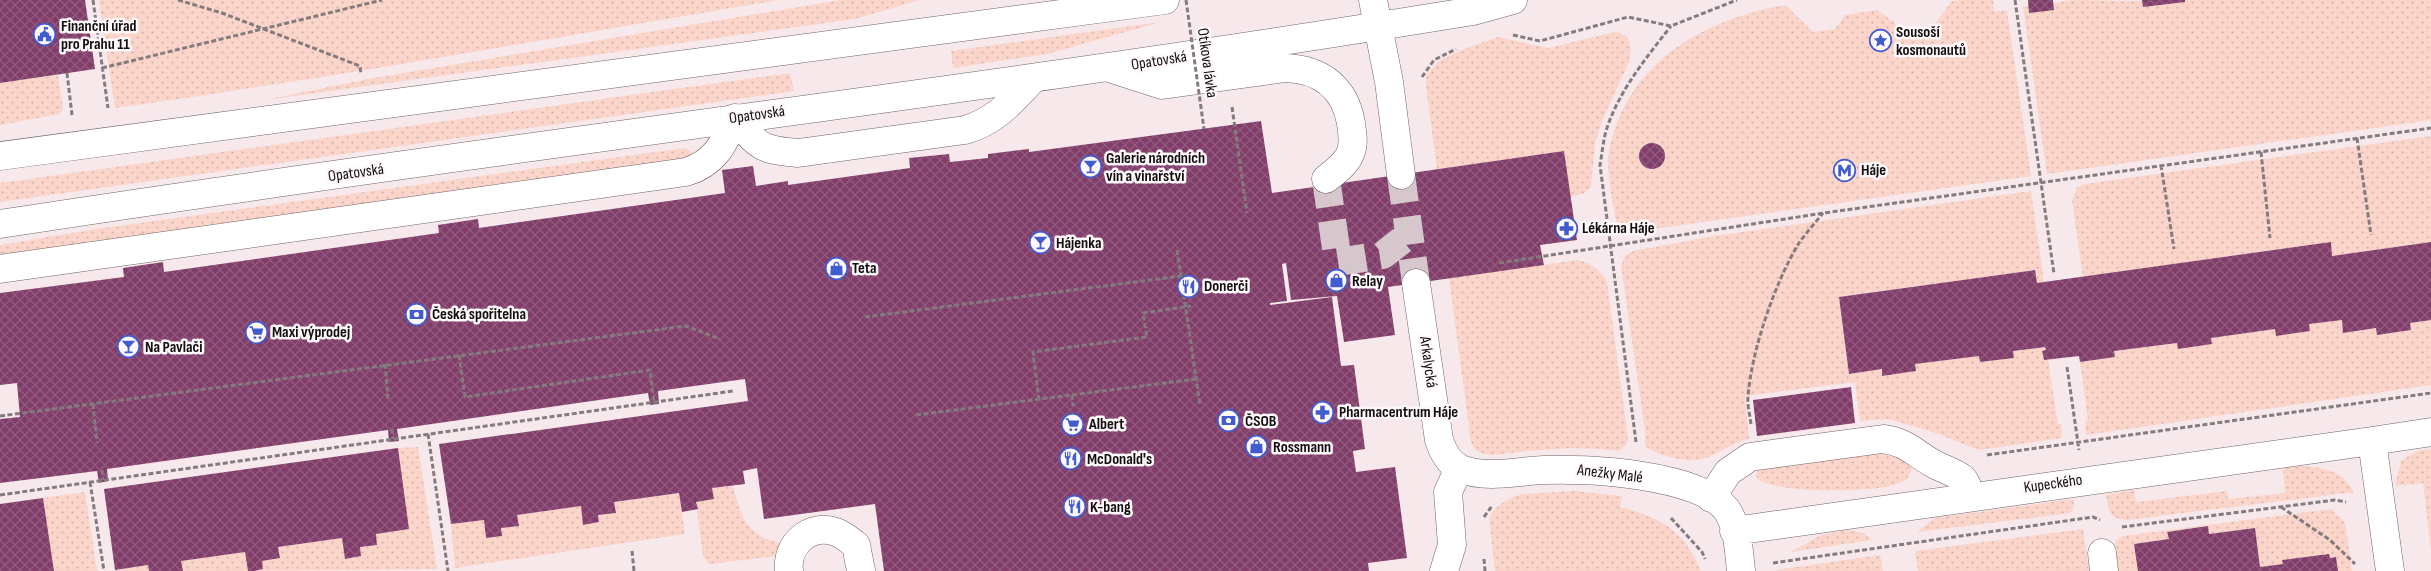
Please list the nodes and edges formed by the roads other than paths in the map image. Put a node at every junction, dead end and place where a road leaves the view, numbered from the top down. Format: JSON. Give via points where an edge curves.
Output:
{"nodes":[{"id":1,"x":1165,"y":0,"type":"edge"},
{"id":2,"x":1373,"y":0,"type":"edge"},
{"id":3,"x":1513,"y":0,"type":"edge"},
{"id":4,"x":1378,"y":27,"type":"junction"},
{"id":5,"x":1109,"y":68,"type":"junction"},
{"id":6,"x":1033,"y":79,"type":"junction"},
{"id":7,"x":735,"y":118,"type":"junction"},
{"id":8,"x":0,"y":156,"type":"edge"},
{"id":9,"x":1401,"y":175,"type":"tunnel mouth"},
{"id":10,"x":1326,"y":179,"type":"dead end"},
{"id":11,"x":0,"y":224,"type":"edge"},
{"id":12,"x":0,"y":269,"type":"edge"},
{"id":13,"x":1416,"y":283,"type":"tunnel mouth"},
{"id":14,"x":2431,"y":432,"type":"edge"},
{"id":15,"x":2372,"y":441,"type":"junction"},
{"id":16,"x":1459,"y":468,"type":"junction"},
{"id":17,"x":1970,"y":496,"type":"junction"},
{"id":18,"x":1711,"y":498,"type":"junction"},
{"id":19,"x":1734,"y":531,"type":"junction"},
{"id":20,"x":1741,"y":569,"type":"edge"},
{"id":21,"x":789,"y":571,"type":"edge"},
{"id":22,"x":861,"y":571,"type":"edge"},
{"id":23,"x":1444,"y":571,"type":"edge"},
{"id":24,"x":2390,"y":571,"type":"edge"}],
"edges":[{"from":1,"to":8,"type":"main road"},
{"from":2,"to":4,"type":"main road"},
{"from":3,"to":4,"type":"main road","name":"Opatovská","via":[[1473,12]]},
{"from":4,"to":5,"type":"main road","name":"Opatovská"},
{"from":4,"to":9,"type":"main road"},
{"from":5,"to":6,"type":"main road","name":"Opatovská"},
{"from":5,"to":10,"type":"main road","via":[[1162,85],[1285,68],[1320,77],[1344,98],[1354,142],[1350,156]]},
{"from":6,"to":7,"type":"main road","name":"Opatovská"},
{"from":6,"to":7,"type":"main road","via":[[1003,111],[983,124],[965,130],[798,153],[771,151],[756,143]]},
{"from":7,"to":11,"type":"main road","name":"Opatovská"},
{"from":7,"to":12,"type":"main road","via":[[722,148],[699,168],[686,172]]},
{"from":13,"to":16,"type":"main road","name":"Arkalycká","via":[[1439,440],[1446,456]]},
{"from":14,"to":15,"type":"main road","name":"Kupeckého"},
{"from":15,"to":17,"type":"main road","name":"Kupeckého"},
{"from":15,"to":24,"type":"main road"},
{"from":16,"to":18,"type":"main road","name":"Anežky Malé","via":[[1494,473],[1568,469],[1638,476],[1677,484]]},
{"from":16,"to":23,"type":"main road","via":[[1448,492],[1452,545]]},
{"from":17,"to":18,"type":"main road","via":[[1968,486],[1956,474],[1934,464],[1911,447],[1877,439],[1750,457],[1728,472]]},
{"from":17,"to":19,"type":"main road","name":"Kupeckého"},
{"from":18,"to":19,"type":"main road","name":"Anežky Malé","via":[[1724,507]]},
{"from":19,"to":20,"type":"main road","name":"Anežky Malé"},
{"from":21,"to":22,"type":"main road","via":[[789,559],[797,541],[818,529],[836,532],[856,544]]}]}
